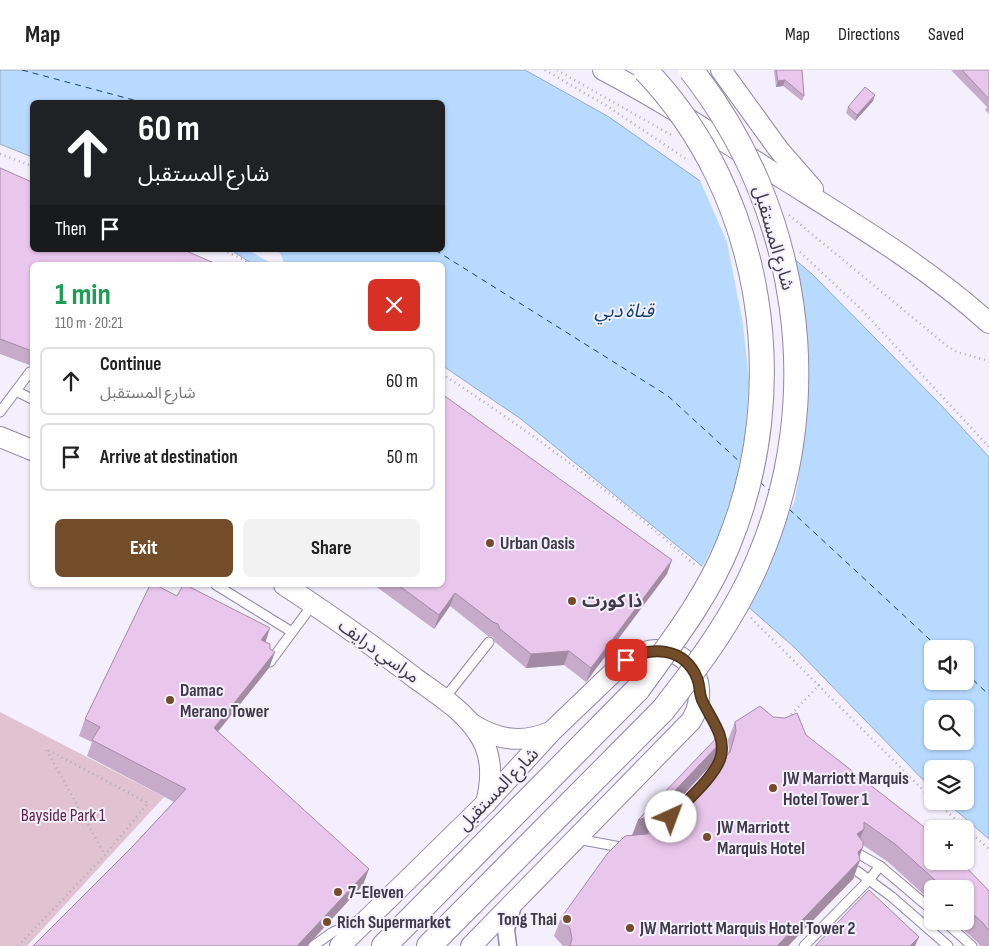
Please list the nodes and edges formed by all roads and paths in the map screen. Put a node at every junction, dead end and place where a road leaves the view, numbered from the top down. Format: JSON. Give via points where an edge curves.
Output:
{"nodes":[{"id":1,"x":557,"y":70,"type":"edge"},
{"id":2,"x":645,"y":70,"type":"edge"},
{"id":3,"x":654,"y":70,"type":"edge"},
{"id":4,"x":691,"y":70,"type":"edge"},
{"id":5,"x":721,"y":70,"type":"edge"},
{"id":6,"x":612,"y":75,"type":"edge"},
{"id":7,"x":674,"y":137,"type":"dead end"},
{"id":8,"x":0,"y":154,"type":"edge"},
{"id":9,"x":30,"y":165,"type":"edge"},
{"id":10,"x":781,"y":209,"type":"dead end"},
{"id":11,"x":842,"y":215,"type":"junction"},
{"id":12,"x":227,"y":252,"type":"edge"},
{"id":13,"x":248,"y":262,"type":"edge"},
{"id":14,"x":989,"y":323,"type":"edge"},
{"id":15,"x":989,"y":360,"type":"edge"},
{"id":16,"x":30,"y":372,"type":"dead end"},
{"id":17,"x":16,"y":391,"type":"junction"},
{"id":18,"x":30,"y":398,"type":"edge"},
{"id":19,"x":0,"y":412,"type":"edge"},
{"id":20,"x":0,"y":437,"type":"edge"},
{"id":21,"x":30,"y":449,"type":"edge"},
{"id":22,"x":219,"y":587,"type":"edge"},
{"id":23,"x":287,"y":587,"type":"edge"},
{"id":24,"x":313,"y":604,"type":"junction"},
{"id":25,"x":292,"y":632,"type":"junction"},
{"id":26,"x":489,"y":642,"type":"dead end"},
{"id":27,"x":270,"y":662,"type":"edge"},
{"id":28,"x":820,"y":684,"type":"dead end"},
{"id":29,"x":700,"y":698,"type":"junction"},
{"id":30,"x":444,"y":699,"type":"junction"},
{"id":31,"x":470,"y":722,"type":"junction"},
{"id":32,"x":785,"y":722,"type":"edge"},
{"id":33,"x":552,"y":731,"type":"junction"},
{"id":34,"x":706,"y":780,"type":"edge"},
{"id":35,"x":486,"y":804,"type":"junction"},
{"id":36,"x":945,"y":810,"type":"edge"},
{"id":37,"x":577,"y":839,"type":"junction"},
{"id":38,"x":640,"y":848,"type":"edge"},
{"id":39,"x":989,"y":848,"type":"edge"},
{"id":40,"x":857,"y":853,"type":"edge"},
{"id":41,"x":105,"y":855,"type":"junction"},
{"id":42,"x":880,"y":866,"type":"junction"},
{"id":43,"x":857,"y":871,"type":"edge"},
{"id":44,"x":869,"y":880,"type":"junction"},
{"id":45,"x":514,"y":902,"type":"junction"},
{"id":46,"x":924,"y":903,"type":"edge"},
{"id":47,"x":371,"y":916,"type":"junction"},
{"id":48,"x":954,"y":930,"type":"edge"},
{"id":49,"x":18,"y":946,"type":"edge"},
{"id":50,"x":313,"y":946,"type":"edge"},
{"id":51,"x":340,"y":946,"type":"edge"},
{"id":52,"x":384,"y":946,"type":"edge"},
{"id":53,"x":430,"y":946,"type":"edge"},
{"id":54,"x":472,"y":946,"type":"edge"},
{"id":55,"x":508,"y":946,"type":"edge"},
{"id":56,"x":804,"y":946,"type":"edge"},
{"id":57,"x":948,"y":946,"type":"edge"},
{"id":58,"x":972,"y":946,"type":"edge"}],
"edges":[{"from":1,"to":7,"type":"path"},
{"from":2,"to":52,"type":"main road","name":"شارع المستقبل","bridge":true,"via":[[679,109],[713,165],[735,218],[755,289],[762,386],[755,451],[741,507],[728,545],[698,604],[638,689]]},
{"from":3,"to":6,"type":"street","via":[[642,77]]},
{"from":4,"to":53,"type":"main road","name":"شارع المستقبل","bridge":true,"via":[[734,132],[761,187],[788,279],[795,322],[796,392],[794,426],[781,495],[758,561],[743,592],[712,646],[663,710]]},
{"from":5,"to":11,"type":"street","via":[[793,168]]},
{"from":6,"to":11,"type":"street"},
{"from":8,"to":9,"type":"path"},
{"from":10,"to":15,"type":"path","via":[[946,346]]},
{"from":11,"to":14,"type":"street","via":[[942,283]]},
{"from":12,"to":13,"type":"path"},
{"from":16,"to":17,"type":"lane"},
{"from":17,"to":18,"type":"lane"},
{"from":17,"to":19,"type":"lane"},
{"from":20,"to":21,"type":"street"},
{"from":22,"to":25,"type":"lane"},
{"from":23,"to":24,"type":"street","name":"مراسي درايف"},
{"from":24,"to":25,"type":"lane"},
{"from":24,"to":30,"type":"street","name":"مراسي درايف"},
{"from":25,"to":27,"type":"lane"},
{"from":26,"to":30,"type":"lane"},
{"from":28,"to":32,"type":"path"},
{"from":29,"to":33,"type":"street","name":"شارع المستقبل","via":[[697,678],[685,661],[671,653],[656,650],[640,652],[626,660]]},
{"from":29,"to":34,"type":"lane","via":[[722,739],[723,748],[718,766]]},
{"from":29,"to":37,"type":"street","via":[[698,710],[691,721]]},
{"from":30,"to":31,"type":"street","name":"مراسي درايف"},
{"from":31,"to":33,"type":"street","name":"مراسي درايف","via":[[492,735],[516,740]]},
{"from":31,"to":35,"type":"street","name":"مراسي درايف","via":[[479,734],[489,761]]},
{"from":33,"to":35,"type":"street","name":"شارع المستقبل"},
{"from":35,"to":47,"type":"street","name":"شارع المستقبل"},
{"from":36,"to":39,"type":"path"},
{"from":37,"to":38,"type":"lane","via":[[614,847]]},
{"from":37,"to":45,"type":"street"},
{"from":40,"to":42,"type":"lane"},
{"from":41,"to":41,"type":"path","via":[[148,803],[46,749],[55,765]]},
{"from":41,"to":49,"type":"path"},
{"from":42,"to":44,"type":"lane"},
{"from":42,"to":46,"type":"lane"},
{"from":43,"to":44,"type":"lane"},
{"from":44,"to":56,"type":"lane"},
{"from":44,"to":57,"type":"lane"},
{"from":45,"to":54,"type":"street"},
{"from":45,"to":55,"type":"street","via":[[506,929]]},
{"from":47,"to":50,"type":"lane","via":[[345,925]]},
{"from":47,"to":51,"type":"street","name":"شارع المستقبل"},
{"from":48,"to":58,"type":"lane"}]}
